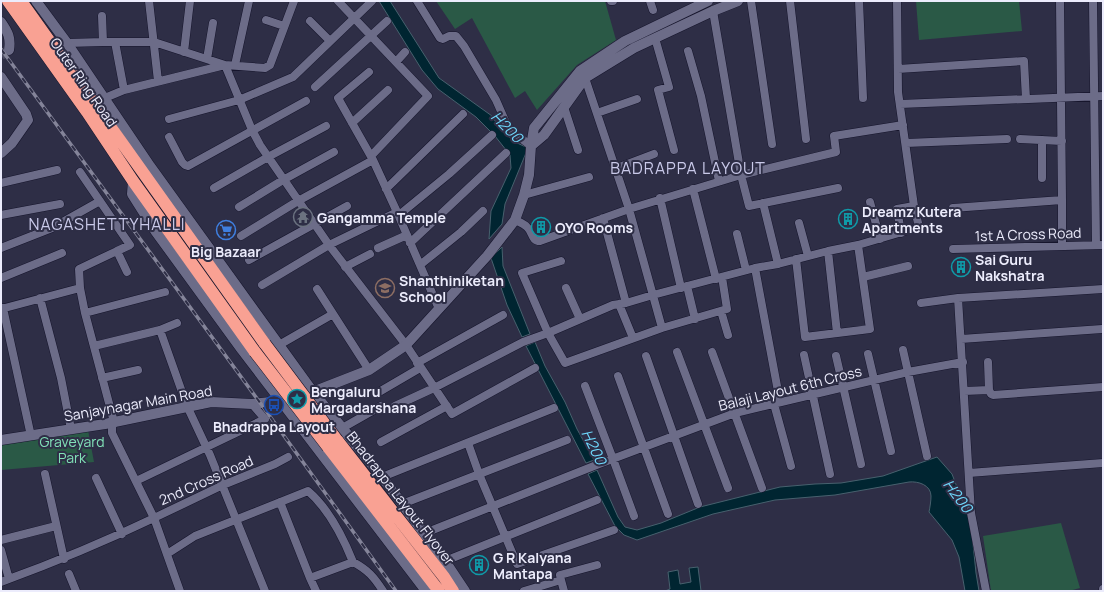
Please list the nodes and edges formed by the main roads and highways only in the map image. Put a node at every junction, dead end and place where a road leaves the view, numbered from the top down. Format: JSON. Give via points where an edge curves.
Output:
{"nodes":[{"id":1,"x":8,"y":1,"type":"edge"},
{"id":2,"x":21,"y":1,"type":"edge"},
{"id":3,"x":146,"y":169,"type":"joint"},
{"id":4,"x":133,"y":181,"type":"joint"},
{"id":5,"x":333,"y":444,"type":"junction"},
{"id":6,"x":439,"y":591,"type":"edge"},
{"id":7,"x":453,"y":591,"type":"edge"}],
"edges":[{"from":1,"to":4,"type":"highway","name":"Outer Ring Road","via":[[88,112]]},
{"from":2,"to":3,"type":"highway","name":"Outer Ring Road","via":[[99,101]]},
{"from":3,"to":5,"type":"highway","name":"Bhadrappa Layout Flyover","bridge":true},
{"from":4,"to":5,"type":"highway","name":"Bhadrappa Layout Flyover","bridge":true,"via":[[255,352]]},
{"from":5,"to":6,"type":"highway","name":"Bhadrappa Layout Flyover"},
{"from":5,"to":7,"type":"highway","name":"Bhadrappa Layout Flyover"}]}
